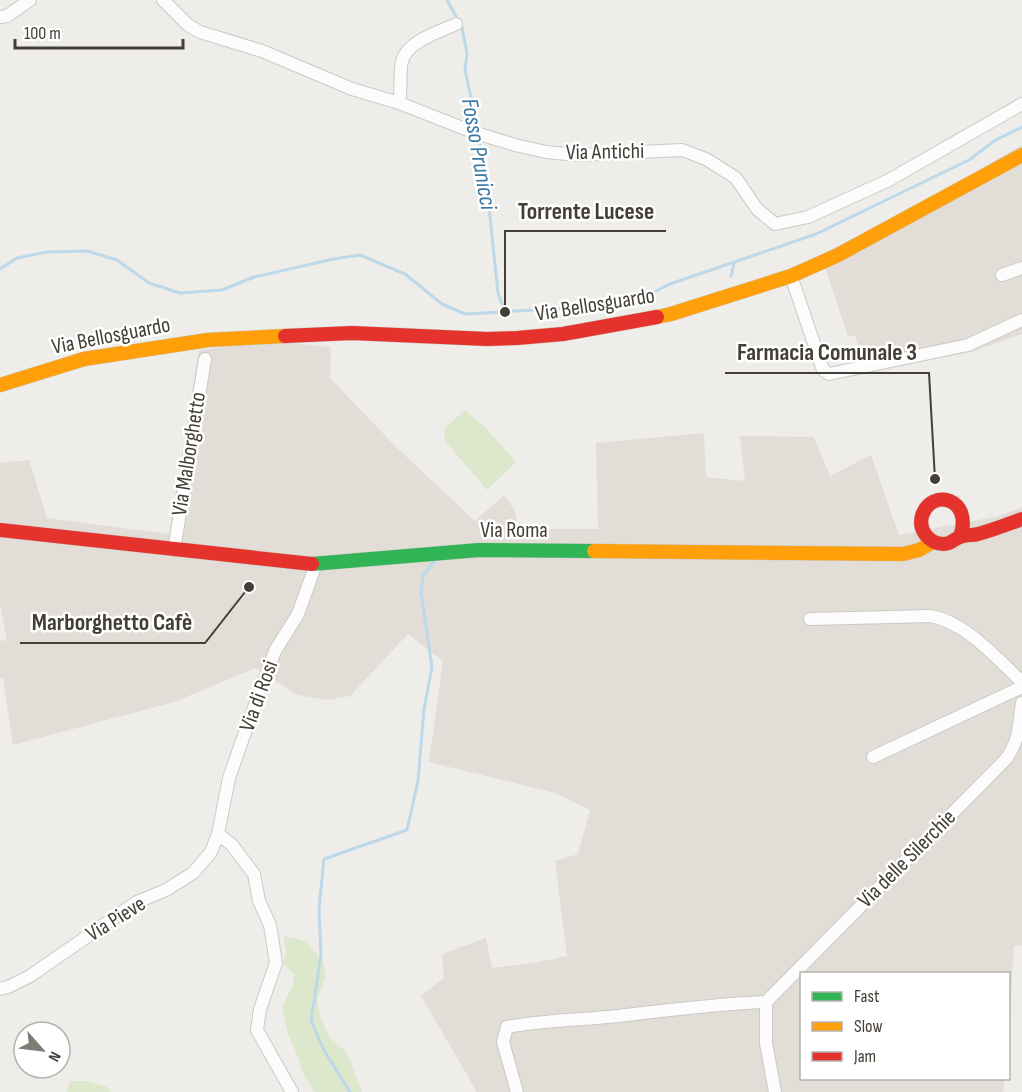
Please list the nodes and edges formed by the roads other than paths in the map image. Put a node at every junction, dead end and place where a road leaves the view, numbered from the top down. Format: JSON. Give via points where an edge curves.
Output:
{"nodes":[{"id":1,"x":163,"y":0,"type":"edge"},
{"id":2,"x":28,"y":1,"type":"edge"},
{"id":3,"x":0,"y":17,"type":"edge"},
{"id":4,"x":456,"y":24,"type":"dead end"},
{"id":5,"x":399,"y":103,"type":"junction"},
{"id":6,"x":1022,"y":104,"type":"edge"},
{"id":7,"x":1022,"y":155,"type":"edge"},
{"id":8,"x":1022,"y":268,"type":"edge"},
{"id":9,"x":1002,"y":275,"type":"dead end"},
{"id":10,"x":791,"y":276,"type":"junction"},
{"id":11,"x":1017,"y":322,"type":"edge"},
{"id":12,"x":205,"y":359,"type":"dead end"},
{"id":13,"x":0,"y":385,"type":"edge"},
{"id":14,"x":1022,"y":519,"type":"edge"},
{"id":15,"x":966,"y":523,"type":"junction"},
{"id":16,"x":0,"y":530,"type":"edge"},
{"id":17,"x":975,"y":535,"type":"junction"},
{"id":18,"x":960,"y":537,"type":"junction"},
{"id":19,"x":929,"y":538,"type":"junction"},
{"id":20,"x":174,"y":550,"type":"junction"},
{"id":21,"x":316,"y":564,"type":"junction"},
{"id":22,"x":810,"y":619,"type":"dead end"},
{"id":23,"x":1022,"y":682,"type":"edge"},
{"id":24,"x":1022,"y":687,"type":"edge"},
{"id":25,"x":1022,"y":703,"type":"edge"},
{"id":26,"x":873,"y":758,"type":"dead end"},
{"id":27,"x":218,"y":834,"type":"junction"},
{"id":28,"x":0,"y":989,"type":"edge"},
{"id":29,"x":766,"y":1002,"type":"junction"},
{"id":30,"x":292,"y":1092,"type":"edge"},
{"id":31,"x":517,"y":1092,"type":"edge"},
{"id":32,"x":775,"y":1092,"type":"edge"}],
"edges":[{"from":1,"to":5,"type":"street","name":"Via Antichi","via":[[200,32]]},
{"from":2,"to":3,"type":"street"},
{"from":4,"to":5,"type":"street","via":[[416,44],[405,54]]},
{"from":5,"to":6,"type":"street","name":"Via Antichi","via":[[479,134],[546,152],[682,150],[706,159],[736,178],[757,209],[775,224],[808,217],[889,180]]},
{"from":7,"to":10,"type":"street","name":"Via Bellosguardo","via":[[838,255]]},
{"from":8,"to":9,"type":"street"},
{"from":10,"to":11,"type":"street","via":[[823,370],[828,374],[968,345]]},
{"from":10,"to":13,"type":"street","name":"Via Bellosguardo","via":[[671,314],[563,334],[487,339],[352,333],[208,340],[84,359]]},
{"from":12,"to":20,"type":"street","name":"Via Malborghetto"},
{"from":14,"to":17,"type":"street"},
{"from":15,"to":17,"type":"street"},
{"from":15,"to":18,"type":"street"},
{"from":15,"to":19,"type":"street","via":[[961,508],[949,500],[934,502],[923,513],[922,527]]},
{"from":16,"to":20,"type":"street","name":"Via Roma"},
{"from":17,"to":18,"type":"street"},
{"from":18,"to":19,"type":"street","via":[[949,544]]},
{"from":19,"to":21,"type":"street","name":"Via Roma","via":[[919,550],[903,554],[479,550]]},
{"from":20,"to":21,"type":"street","name":"Via Roma"},
{"from":21,"to":27,"type":"street","name":"Via di Rosi","via":[[298,614],[275,651],[249,721],[229,778]]},
{"from":22,"to":23,"type":"street","via":[[944,619],[974,639]]},
{"from":24,"to":26,"type":"street"},
{"from":25,"to":29,"type":"street","name":"Via delle Silerchie","via":[[1015,747],[1006,759]]},
{"from":27,"to":28,"type":"street","name":"Via Pieve","via":[[211,852],[193,873],[137,902],[30,976]]},
{"from":27,"to":30,"type":"street","via":[[232,845],[254,874],[259,901],[270,925],[276,963],[257,1030]]},
{"from":29,"to":31,"type":"street","via":[[507,1027],[503,1042]]},
{"from":29,"to":32,"type":"street","via":[[766,1043]]}]}
